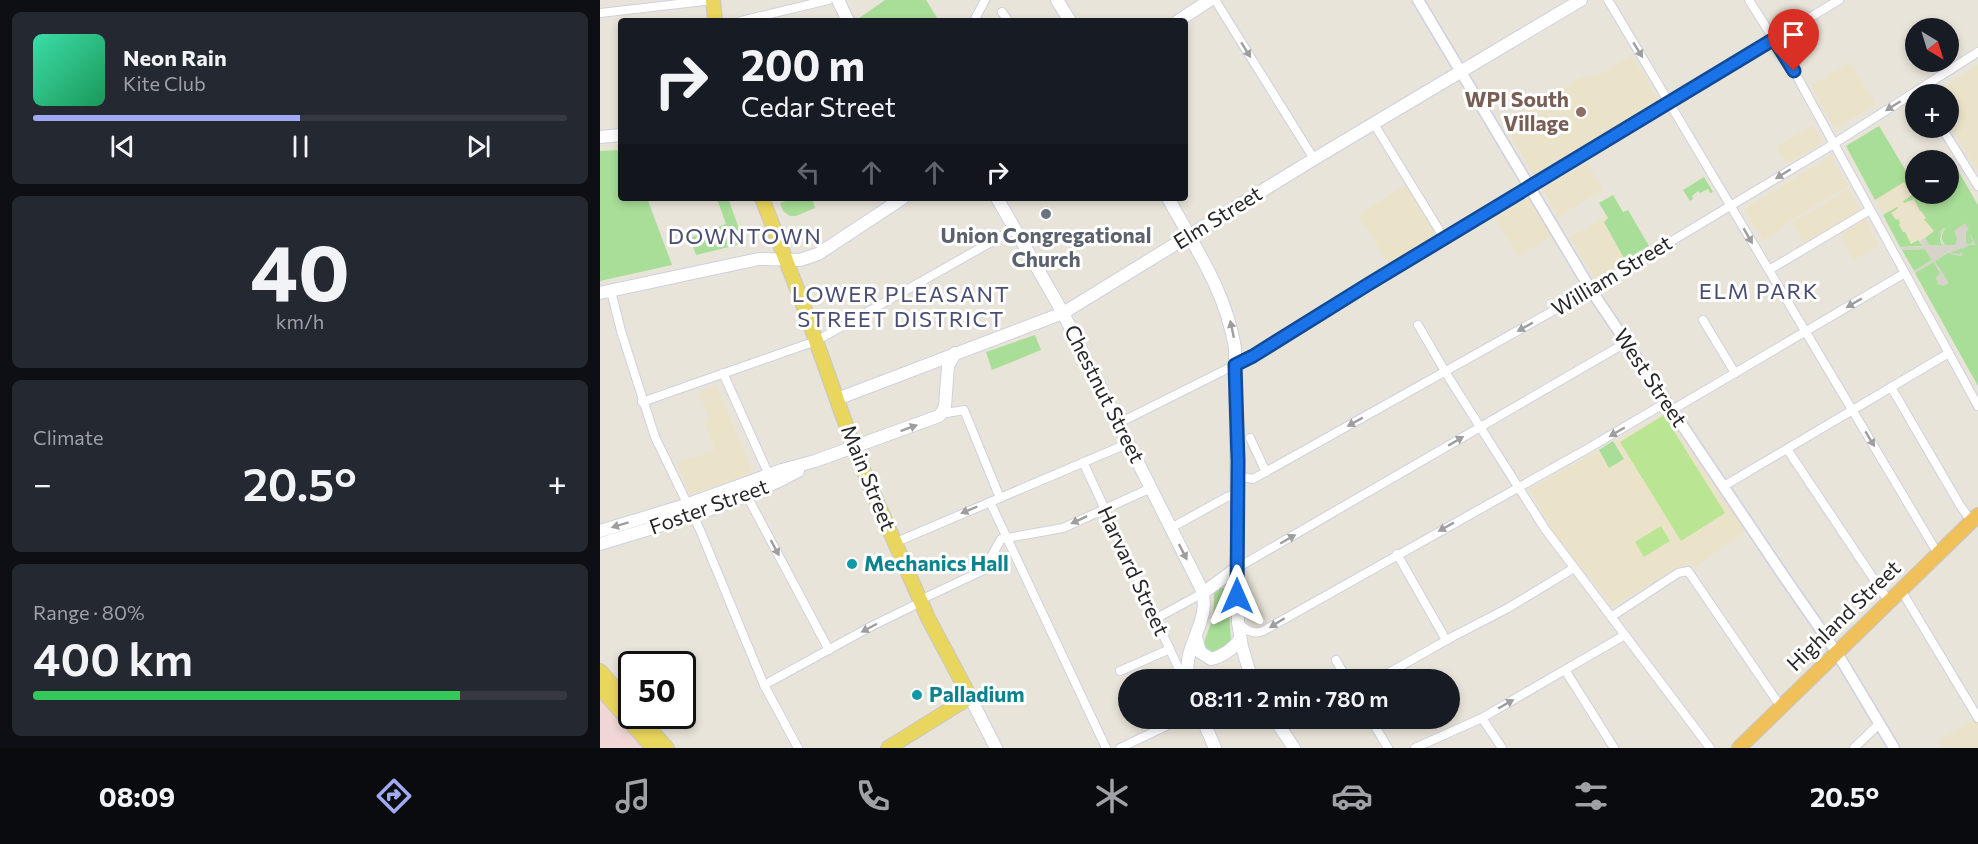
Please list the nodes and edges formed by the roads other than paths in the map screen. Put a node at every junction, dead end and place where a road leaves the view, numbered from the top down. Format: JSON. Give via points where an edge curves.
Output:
{"nodes":[{"id":1,"x":713,"y":0,"type":"edge"},
{"id":2,"x":828,"y":0,"type":"edge"},
{"id":3,"x":838,"y":0,"type":"edge"},
{"id":4,"x":985,"y":0,"type":"edge"},
{"id":5,"x":1057,"y":0,"type":"edge"},
{"id":6,"x":1418,"y":0,"type":"edge"},
{"id":7,"x":1581,"y":0,"type":"edge"},
{"id":8,"x":1608,"y":0,"type":"edge"},
{"id":9,"x":1749,"y":0,"type":"edge"},
{"id":10,"x":1839,"y":0,"type":"edge"},
{"id":11,"x":1208,"y":1,"type":"edge"},
{"id":12,"x":1002,"y":12,"type":"dead end"},
{"id":13,"x":600,"y":13,"type":"edge"},
{"id":14,"x":715,"y":18,"type":"edge"},
{"id":15,"x":753,"y":18,"type":"edge"},
{"id":16,"x":847,"y":18,"type":"edge"},
{"id":17,"x":976,"y":18,"type":"edge"},
{"id":18,"x":1006,"y":18,"type":"edge"},
{"id":19,"x":1068,"y":18,"type":"edge"},
{"id":20,"x":1182,"y":18,"type":"edge"},
{"id":21,"x":1774,"y":39,"type":"junction"},
{"id":22,"x":1978,"y":52,"type":"edge"},
{"id":23,"x":1461,"y":72,"type":"junction"},
{"id":24,"x":1931,"y":84,"type":"edge"},
{"id":25,"x":1905,"y":100,"type":"edge"},
{"id":26,"x":1670,"y":103,"type":"junction"},
{"id":27,"x":1374,"y":124,"type":"junction"},
{"id":28,"x":618,"y":135,"type":"edge"},
{"id":29,"x":600,"y":137,"type":"edge"},
{"id":30,"x":1948,"y":138,"type":"edge"},
{"id":31,"x":1833,"y":143,"type":"junction"},
{"id":32,"x":1314,"y":159,"type":"junction"},
{"id":33,"x":1978,"y":186,"type":"edge"},
{"id":34,"x":1530,"y":187,"type":"junction"},
{"id":35,"x":763,"y":201,"type":"edge"},
{"id":36,"x":898,"y":201,"type":"edge"},
{"id":37,"x":1000,"y":201,"type":"edge"},
{"id":38,"x":1170,"y":201,"type":"edge"},
{"id":39,"x":1731,"y":206,"type":"junction"},
{"id":40,"x":1870,"y":210,"type":"junction"},
{"id":41,"x":1016,"y":228,"type":"junction"},
{"id":42,"x":1189,"y":236,"type":"junction"},
{"id":43,"x":1444,"y":238,"type":"junction"},
{"id":44,"x":785,"y":259,"type":"junction"},
{"id":45,"x":1769,"y":270,"type":"junction"},
{"id":46,"x":1905,"y":273,"type":"junction"},
{"id":47,"x":1591,"y":290,"type":"junction"},
{"id":48,"x":605,"y":292,"type":"edge"},
{"id":49,"x":1063,"y":312,"type":"junction"},
{"id":50,"x":1703,"y":320,"type":"dead end"},
{"id":51,"x":1418,"y":325,"type":"dead end"},
{"id":52,"x":1806,"y":332,"type":"junction"},
{"id":53,"x":816,"y":341,"type":"junction"},
{"id":54,"x":1627,"y":342,"type":"junction"},
{"id":55,"x":955,"y":353,"type":"junction"},
{"id":56,"x":1949,"y":353,"type":"junction"},
{"id":57,"x":1235,"y":365,"type":"junction"},
{"id":58,"x":1446,"y":372,"type":"junction"},
{"id":59,"x":1735,"y":373,"type":"junction"},
{"id":60,"x":723,"y":374,"type":"junction"},
{"id":61,"x":1891,"y":387,"type":"junction"},
{"id":62,"x":837,"y":399,"type":"junction"},
{"id":63,"x":642,"y":402,"type":"junction"},
{"id":64,"x":1670,"y":406,"type":"junction"},
{"id":65,"x":1978,"y":406,"type":"edge"},
{"id":66,"x":1853,"y":410,"type":"junction"},
{"id":67,"x":941,"y":414,"type":"junction"},
{"id":68,"x":1119,"y":423,"type":"junction"},
{"id":69,"x":1480,"y":426,"type":"junction"},
{"id":70,"x":1250,"y":438,"type":"dead end"},
{"id":71,"x":1129,"y":443,"type":"junction"},
{"id":72,"x":854,"y":448,"type":"junction"},
{"id":73,"x":1787,"y":448,"type":"junction"},
{"id":74,"x":815,"y":461,"type":"junction"},
{"id":75,"x":1083,"y":462,"type":"junction"},
{"id":76,"x":1266,"y":472,"type":"junction"},
{"id":77,"x":769,"y":475,"type":"junction"},
{"id":78,"x":1237,"y":476,"type":"junction"},
{"id":79,"x":1724,"y":486,"type":"junction"},
{"id":80,"x":1517,"y":487,"type":"junction"},
{"id":81,"x":1151,"y":488,"type":"junction"},
{"id":82,"x":1237,"y":495,"type":"junction"},
{"id":83,"x":747,"y":496,"type":"junction"},
{"id":84,"x":1000,"y":498,"type":"junction"},
{"id":85,"x":990,"y":502,"type":"junction"},
{"id":86,"x":1104,"y":508,"type":"junction"},
{"id":87,"x":689,"y":510,"type":"junction"},
{"id":88,"x":1976,"y":519,"type":"edge"},
{"id":89,"x":1171,"y":528,"type":"junction"},
{"id":90,"x":600,"y":531,"type":"edge"},
{"id":91,"x":1006,"y":537,"type":"junction"},
{"id":92,"x":894,"y":543,"type":"junction"},
{"id":93,"x":600,"y":544,"type":"edge"},
{"id":94,"x":1397,"y":554,"type":"junction"},
{"id":95,"x":1938,"y":554,"type":"junction"},
{"id":96,"x":1237,"y":568,"type":"junction"},
{"id":97,"x":1574,"y":568,"type":"junction"},
{"id":98,"x":1901,"y":590,"type":"junction"},
{"id":99,"x":1209,"y":591,"type":"junction"},
{"id":100,"x":1237,"y":593,"type":"junction"},
{"id":101,"x":920,"y":601,"type":"junction"},
{"id":102,"x":1889,"y":602,"type":"junction"},
{"id":103,"x":1611,"y":617,"type":"junction"},
{"id":104,"x":1155,"y":619,"type":"junction"},
{"id":105,"x":1238,"y":622,"type":"junction"},
{"id":106,"x":1625,"y":635,"type":"junction"},
{"id":107,"x":1196,"y":637,"type":"junction"},
{"id":108,"x":1240,"y":639,"type":"junction"},
{"id":109,"x":1446,"y":640,"type":"junction"},
{"id":110,"x":1170,"y":649,"type":"junction"},
{"id":111,"x":829,"y":650,"type":"junction"},
{"id":112,"x":1837,"y":653,"type":"junction"},
{"id":113,"x":1336,"y":660,"type":"dead end"},
{"id":114,"x":1125,"y":669,"type":"edge"},
{"id":115,"x":1180,"y":669,"type":"edge"},
{"id":116,"x":1187,"y":669,"type":"edge"},
{"id":117,"x":1249,"y":669,"type":"edge"},
{"id":118,"x":1341,"y":669,"type":"edge"},
{"id":119,"x":1395,"y":669,"type":"edge"},
{"id":120,"x":1565,"y":670,"type":"junction"},
{"id":121,"x":600,"y":671,"type":"edge"},
{"id":122,"x":764,"y":685,"type":"junction"},
{"id":123,"x":600,"y":688,"type":"edge"},
{"id":124,"x":618,"y":691,"type":"edge"},
{"id":125,"x":970,"y":697,"type":"junction"},
{"id":126,"x":1781,"y":707,"type":"junction"},
{"id":127,"x":1482,"y":718,"type":"junction"},
{"id":128,"x":1978,"y":718,"type":"edge"},
{"id":129,"x":1879,"y":724,"type":"junction"},
{"id":130,"x":650,"y":729,"type":"edge"},
{"id":131,"x":1160,"y":729,"type":"edge"},
{"id":132,"x":1207,"y":729,"type":"edge"},
{"id":133,"x":1281,"y":729,"type":"edge"},
{"id":134,"x":1377,"y":729,"type":"edge"},
{"id":135,"x":652,"y":748,"type":"edge"},
{"id":136,"x":667,"y":748,"type":"edge"},
{"id":137,"x":798,"y":748,"type":"edge"},
{"id":138,"x":888,"y":748,"type":"edge"},
{"id":139,"x":996,"y":748,"type":"edge"},
{"id":140,"x":1106,"y":748,"type":"edge"},
{"id":141,"x":1120,"y":748,"type":"edge"},
{"id":142,"x":1215,"y":748,"type":"edge"},
{"id":143,"x":1294,"y":748,"type":"edge"},
{"id":144,"x":1388,"y":748,"type":"edge"},
{"id":145,"x":1415,"y":748,"type":"edge"},
{"id":146,"x":1502,"y":748,"type":"edge"},
{"id":147,"x":1614,"y":748,"type":"edge"},
{"id":148,"x":1710,"y":748,"type":"edge"},
{"id":149,"x":1739,"y":748,"type":"edge"},
{"id":150,"x":1854,"y":748,"type":"edge"},
{"id":151,"x":1894,"y":748,"type":"edge"}],
"edges":[{"from":1,"to":13,"type":"street"},
{"from":1,"to":14,"type":"main road"},
{"from":2,"to":15,"type":"street"},
{"from":3,"to":16,"type":"main road"},
{"from":4,"to":17,"type":"street"},
{"from":5,"to":19,"type":"main road"},
{"from":6,"to":23,"type":"street","name":"West Street"},
{"from":7,"to":23,"type":"main road","name":"Elm Street"},
{"from":8,"to":26,"type":"street","one_way":true},
{"from":9,"to":21,"type":"street"},
{"from":10,"to":21,"type":"street"},
{"from":11,"to":20,"type":"main road"},
{"from":11,"to":32,"type":"street","one_way":true},
{"from":12,"to":18,"type":"street"},
{"from":21,"to":26,"type":"street"},
{"from":21,"to":31,"type":"street"},
{"from":22,"to":24,"type":"street","name":"William Street"},
{"from":23,"to":27,"type":"main road","name":"Elm Street"},
{"from":23,"to":34,"type":"street","name":"West Street"},
{"from":25,"to":31,"type":"street","name":"William Street","one_way":true},
{"from":26,"to":34,"type":"street"},
{"from":26,"to":39,"type":"street"},
{"from":27,"to":32,"type":"main road","name":"Elm Street"},
{"from":27,"to":43,"type":"street"},
{"from":28,"to":29,"type":"main road"},
{"from":30,"to":33,"type":"street"},
{"from":31,"to":39,"type":"street","name":"William Street","one_way":true},
{"from":31,"to":40,"type":"street"},
{"from":32,"to":42,"type":"main road","name":"Elm Street"},
{"from":34,"to":43,"type":"street"},
{"from":34,"to":47,"type":"street","name":"West Street"},
{"from":35,"to":44,"type":"main road","name":"Main Street"},
{"from":36,"to":44,"type":"main road","via":[[818,254],[800,260]]},
{"from":37,"to":41,"type":"main road","name":"Chestnut Street"},
{"from":38,"to":42,"type":"main road"},
{"from":39,"to":45,"type":"street","one_way":true},
{"from":39,"to":47,"type":"street","name":"William Street"},
{"from":40,"to":45,"type":"street"},
{"from":40,"to":46,"type":"street"},
{"from":41,"to":49,"type":"main road","name":"Chestnut Street"},
{"from":41,"to":53,"type":"street"},
{"from":42,"to":49,"type":"main road","name":"Elm Street"},
{"from":57,"to":42,"type":"main road","one_way":true,"via":[[1233,332],[1226,308]]},
{"from":43,"to":57,"type":"street"},
{"from":44,"to":48,"type":"main road","via":[[759,259]]},
{"from":44,"to":53,"type":"main road","name":"Main Street"},
{"from":45,"to":52,"type":"street"},
{"from":46,"to":52,"type":"street","one_way":true},
{"from":46,"to":56,"type":"street"},
{"from":47,"to":54,"type":"street","name":"West Street"},
{"from":47,"to":58,"type":"street","name":"William Street","one_way":true},
{"from":48,"to":63,"type":"street"},
{"from":49,"to":55,"type":"main road","name":"Elm Street"},
{"from":49,"to":68,"type":"main road","name":"Chestnut Street"},
{"from":50,"to":59,"type":"street"},
{"from":51,"to":58,"type":"street"},
{"from":52,"to":59,"type":"street"},
{"from":52,"to":66,"type":"street"},
{"from":53,"to":60,"type":"street"},
{"from":53,"to":62,"type":"main road","name":"Main Street"},
{"from":54,"to":64,"type":"street","name":"West Street"},
{"from":54,"to":69,"type":"street"},
{"from":55,"to":62,"type":"main road","name":"Elm Street"},
{"from":55,"to":67,"type":"main road","via":[[948,366]]},
{"from":56,"to":61,"type":"street"},
{"from":56,"to":65,"type":"street"},
{"from":57,"to":68,"type":"street"},
{"from":57,"to":78,"type":"main road"},
{"from":58,"to":69,"type":"street"},
{"from":58,"to":76,"type":"street","name":"William Street","one_way":true},
{"from":59,"to":64,"type":"street"},
{"from":60,"to":63,"type":"street"},
{"from":60,"to":77,"type":"street"},
{"from":61,"to":66,"type":"street"},
{"from":61,"to":88,"type":"street","via":[[1961,507],[1967,516]]},
{"from":62,"to":72,"type":"main road","name":"Main Street"},
{"from":63,"to":87,"type":"street"},
{"from":64,"to":79,"type":"street","name":"West Street"},
{"from":64,"to":80,"type":"street","one_way":true},
{"from":66,"to":73,"type":"street"},
{"from":66,"to":95,"type":"street","one_way":true},
{"from":72,"to":67,"type":"main road","name":"Foster Street","one_way":true},
{"from":67,"to":84,"type":"street","via":[[964,410]]},
{"from":68,"to":71,"type":"main road","name":"Chestnut Street"},
{"from":69,"to":80,"type":"street"},
{"from":96,"to":69,"type":"street","one_way":true},
{"from":70,"to":76,"type":"street"},
{"from":71,"to":75,"type":"street"},
{"from":71,"to":81,"type":"main road","name":"Chestnut Street"},
{"from":72,"to":74,"type":"main road","name":"Foster Street"},
{"from":72,"to":92,"type":"main road","name":"Main Street"},
{"from":73,"to":79,"type":"street"},
{"from":73,"to":102,"type":"street"},
{"from":74,"to":77,"type":"main road","name":"Foster Street"},
{"from":74,"to":83,"type":"main road","name":"Foster Street"},
{"from":75,"to":84,"type":"street"},
{"from":75,"to":86,"type":"street","name":"Harvard Street"},
{"from":76,"to":78,"type":"street","name":"William Street","via":[[1253,479]]},
{"from":77,"to":87,"type":"main road","name":"Foster Street"},
{"from":78,"to":82,"type":"main road"},
{"from":79,"to":112,"type":"street","name":"West Street"},
{"from":80,"to":94,"type":"street","one_way":true},
{"from":80,"to":97,"type":"street"},
{"from":81,"to":86,"type":"street"},
{"from":81,"to":89,"type":"main road","name":"Chestnut Street"},
{"from":82,"to":89,"type":"street"},
{"from":82,"to":96,"type":"main road"},
{"from":83,"to":87,"type":"main road","name":"Foster Street"},
{"from":83,"to":111,"type":"street","one_way":true},
{"from":84,"to":85,"type":"street"},
{"from":85,"to":91,"type":"street"},
{"from":85,"to":92,"type":"street","one_way":true},
{"from":86,"to":91,"type":"street","one_way":true,"via":[[1063,528]]},
{"from":86,"to":104,"type":"street","name":"Harvard Street"},
{"from":87,"to":90,"type":"main road","name":"Foster Street","one_way":true},
{"from":87,"to":93,"type":"main road","name":"Foster Street"},
{"from":87,"to":122,"type":"street"},
{"from":88,"to":95,"type":"highway","name":"Highland Street"},
{"from":89,"to":99,"type":"main road","name":"Chestnut Street","one_way":true},
{"from":91,"to":101,"type":"street","via":[[1001,539],[984,570]]},
{"from":91,"to":140,"type":"street"},
{"from":92,"to":101,"type":"main road","name":"Main Street"},
{"from":94,"to":105,"type":"street","one_way":true,"via":[[1261,632],[1249,631]]},
{"from":94,"to":109,"type":"street"},
{"from":95,"to":98,"type":"highway","name":"Highland Street"},
{"from":96,"to":99,"type":"main road"},
{"from":96,"to":100,"type":"main road"},
{"from":97,"to":103,"type":"street"},
{"from":97,"to":109,"type":"street"},
{"from":98,"to":102,"type":"highway","name":"Highland Street"},
{"from":98,"to":128,"type":"street"},
{"from":99,"to":100,"type":"main road","via":[[1223,581]]},
{"from":99,"to":104,"type":"street"},
{"from":99,"to":107,"type":"main road"},
{"from":100,"to":105,"type":"main road"},
{"from":101,"to":111,"type":"street","one_way":true},
{"from":101,"to":125,"type":"main road","name":"Main Street"},
{"from":102,"to":112,"type":"highway","name":"Highland Street"},
{"from":103,"to":106,"type":"street"},
{"from":103,"to":126,"type":"street","via":[[1678,573],[1688,571]]},
{"from":104,"to":110,"type":"street","name":"Harvard Street"},
{"from":105,"to":108,"type":"main road"},
{"from":106,"to":120,"type":"street"},
{"from":106,"to":148,"type":"street"},
{"from":107,"to":108,"type":"main road","via":[[1200,652],[1211,659],[1233,648]]},
{"from":107,"to":116,"type":"main road"},
{"from":108,"to":117,"type":"main road"},
{"from":109,"to":119,"type":"street"},
{"from":110,"to":114,"type":"street"},
{"from":110,"to":115,"type":"street","name":"Harvard Street"},
{"from":111,"to":122,"type":"street"},
{"from":112,"to":126,"type":"highway","name":"Highland Street"},
{"from":112,"to":129,"type":"street","name":"West Street"},
{"from":113,"to":118,"type":"street"},
{"from":127,"to":120,"type":"street","one_way":true},
{"from":120,"to":147,"type":"street"},
{"from":121,"to":124,"type":"main road"},
{"from":122,"to":137,"type":"street"},
{"from":123,"to":135,"type":"main road"},
{"from":125,"to":138,"type":"main road"},
{"from":125,"to":139,"type":"main road","name":"Main Street"},
{"from":126,"to":149,"type":"highway","name":"Highland Street"},
{"from":127,"to":145,"type":"street"},
{"from":127,"to":146,"type":"street"},
{"from":129,"to":150,"type":"street"},
{"from":129,"to":151,"type":"street","name":"West Street"},
{"from":130,"to":136,"type":"main road"},
{"from":131,"to":141,"type":"street"},
{"from":132,"to":142,"type":"main road"},
{"from":133,"to":143,"type":"main road"},
{"from":134,"to":144,"type":"street"}]}
